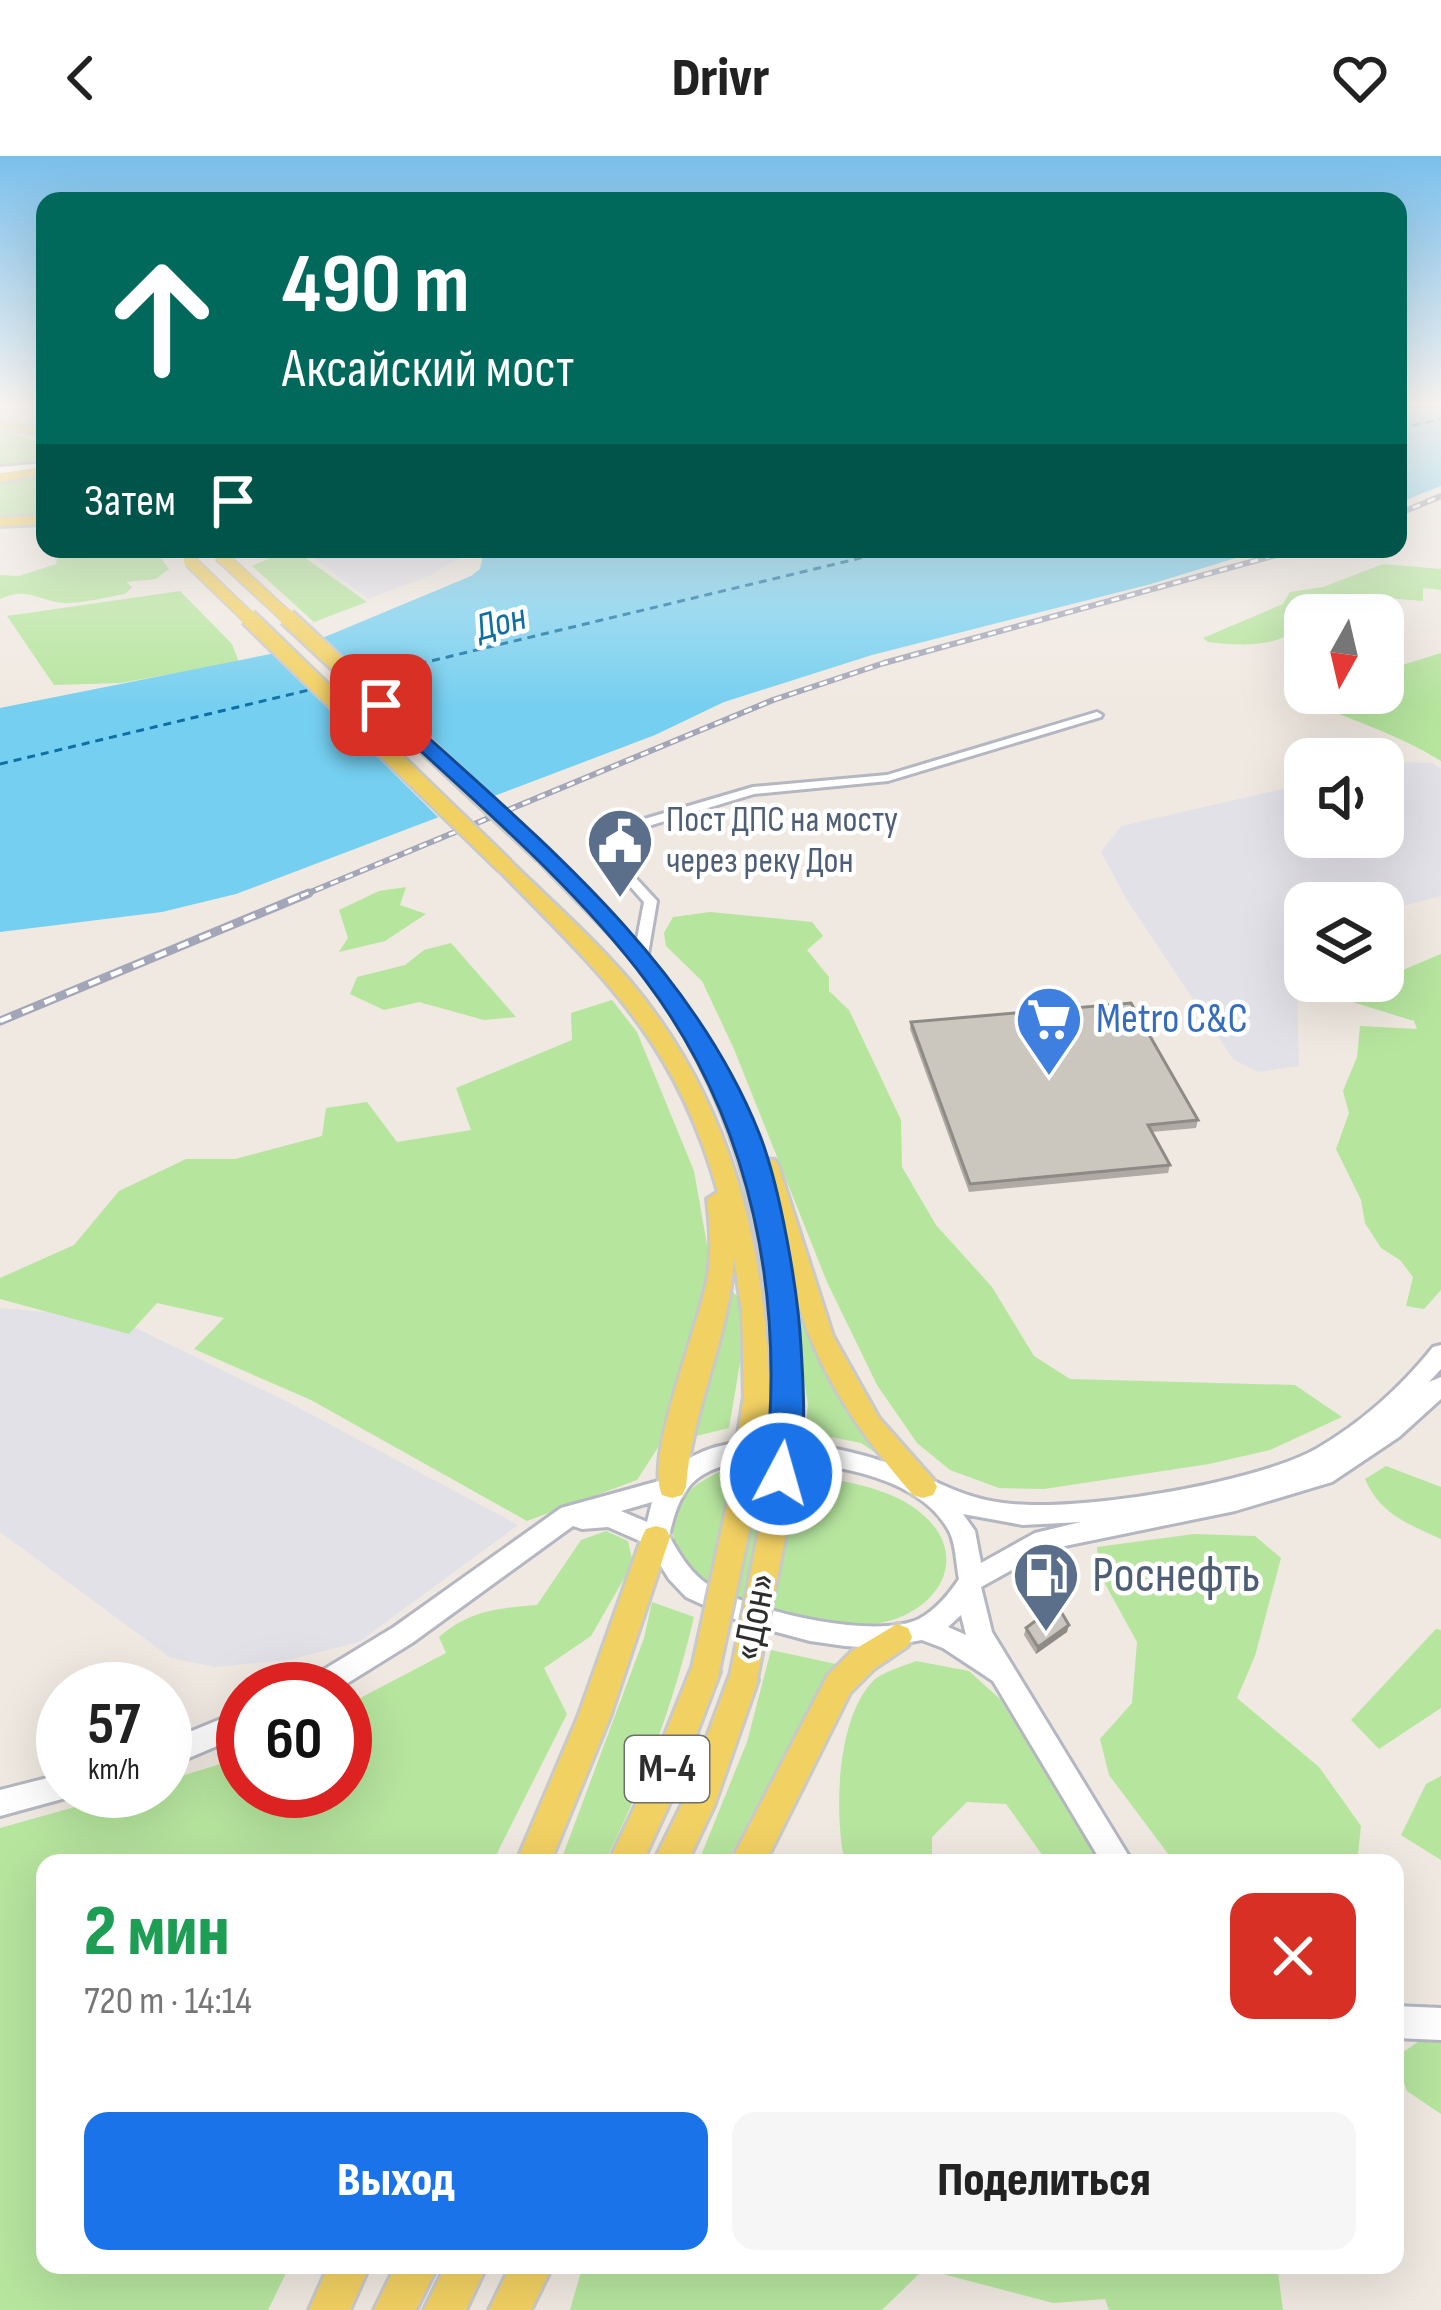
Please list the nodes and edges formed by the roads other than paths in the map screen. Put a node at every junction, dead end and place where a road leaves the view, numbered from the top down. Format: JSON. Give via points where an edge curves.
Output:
{"nodes":[{"id":1,"x":36,"y":523,"type":"edge"},
{"id":2,"x":0,"y":524,"type":"edge"},
{"id":3,"x":187,"y":558,"type":"edge"},
{"id":4,"x":222,"y":558,"type":"edge"},
{"id":5,"x":1097,"y":715,"type":"dead end"},
{"id":6,"x":640,"y":960,"type":"junction"},
{"id":7,"x":703,"y":1120,"type":"junction"},
{"id":8,"x":747,"y":1136,"type":"junction"},
{"id":9,"x":1441,"y":1353,"type":"edge"},
{"id":10,"x":1441,"y":1385,"type":"edge"},
{"id":11,"x":672,"y":1487,"type":"junction"},
{"id":12,"x":928,"y":1491,"type":"junction"},
{"id":13,"x":542,"y":1532,"type":"junction"},
{"id":14,"x":656,"y":1538,"type":"junction"},
{"id":15,"x":970,"y":1584,"type":"junction"},
{"id":16,"x":909,"y":1633,"type":"junction"},
{"id":17,"x":359,"y":1662,"type":"edge"},
{"id":18,"x":1008,"y":1682,"type":"junction"},
{"id":19,"x":36,"y":1794,"type":"edge"},
{"id":20,"x":0,"y":1803,"type":"edge"},
{"id":21,"x":536,"y":1854,"type":"edge"},
{"id":22,"x":629,"y":1854,"type":"edge"},
{"id":23,"x":674,"y":1854,"type":"edge"},
{"id":24,"x":752,"y":1854,"type":"edge"},
{"id":25,"x":1113,"y":1854,"type":"edge"},
{"id":26,"x":1404,"y":2022,"type":"edge"},
{"id":27,"x":1441,"y":2024,"type":"edge"},
{"id":28,"x":346,"y":2274,"type":"edge"},
{"id":29,"x":413,"y":2274,"type":"edge"},
{"id":30,"x":462,"y":2274,"type":"edge"},
{"id":31,"x":528,"y":2274,"type":"edge"},
{"id":32,"x":329,"y":2310,"type":"edge"},
{"id":33,"x":394,"y":2310,"type":"edge"},
{"id":34,"x":444,"y":2310,"type":"edge"},
{"id":35,"x":509,"y":2310,"type":"edge"}],
"edges":[{"from":1,"to":2,"type":"main road"},
{"from":3,"to":7,"type":"main road","name":"«Дон»","number":"М-4","bridge":true,"via":[[622,985],[688,1078]]},
{"from":4,"to":6,"type":"main road","name":"«Дон»","number":"М-4","bridge":true,"via":[[543,855]]},
{"from":5,"to":6,"type":"street","via":[[888,778],[753,790],[611,837],[603,850],[651,901]]},
{"from":6,"to":8,"type":"main road","name":"«Дон»","number":"М-4","via":[[716,1071]]},
{"from":7,"to":11,"type":"main road","via":[[723,1247],[718,1293],[672,1453]]},
{"from":7,"to":22,"type":"main road","name":"«Дон»","number":"М-4","bridge":true,"via":[[745,1251],[757,1400],[705,1672]]},
{"from":8,"to":12,"type":"main road","via":[[762,1152],[820,1336],[869,1425]]},
{"from":8,"to":23,"type":"main road","name":"«Дон»","number":"М-4","bridge":true,"via":[[784,1302],[789,1403],[743,1680]]},
{"from":9,"to":12,"type":"main road","via":[[1375,1418],[1312,1462],[1271,1476],[1028,1516]]},
{"from":10,"to":15,"type":"main road","via":[[1391,1431],[1323,1475],[1044,1540]]},
{"from":11,"to":12,"type":"main road","via":[[700,1461],[773,1450],[849,1462]]},
{"from":11,"to":13,"type":"main road","via":[[592,1507]]},
{"from":11,"to":14,"type":"main road"},
{"from":12,"to":15,"type":"main road","via":[[962,1531]]},
{"from":13,"to":14,"type":"main road","via":[[610,1517]]},
{"from":13,"to":17,"type":"main road"},
{"from":14,"to":16,"type":"main road","via":[[697,1590],[746,1614],[854,1635]]},
{"from":14,"to":21,"type":"main road"},
{"from":15,"to":16,"type":"main road"},
{"from":15,"to":18,"type":"main road","via":[[979,1635]]},
{"from":16,"to":18,"type":"main road","via":[[978,1655]]},
{"from":16,"to":24,"type":"main road","via":[[839,1684]]},
{"from":18,"to":25,"type":"main road"},
{"from":19,"to":20,"type":"main road"},
{"from":26,"to":27,"type":"main road"},
{"from":28,"to":32,"type":"main road"},
{"from":29,"to":33,"type":"main road"},
{"from":30,"to":34,"type":"main road"},
{"from":31,"to":35,"type":"main road"}]}
